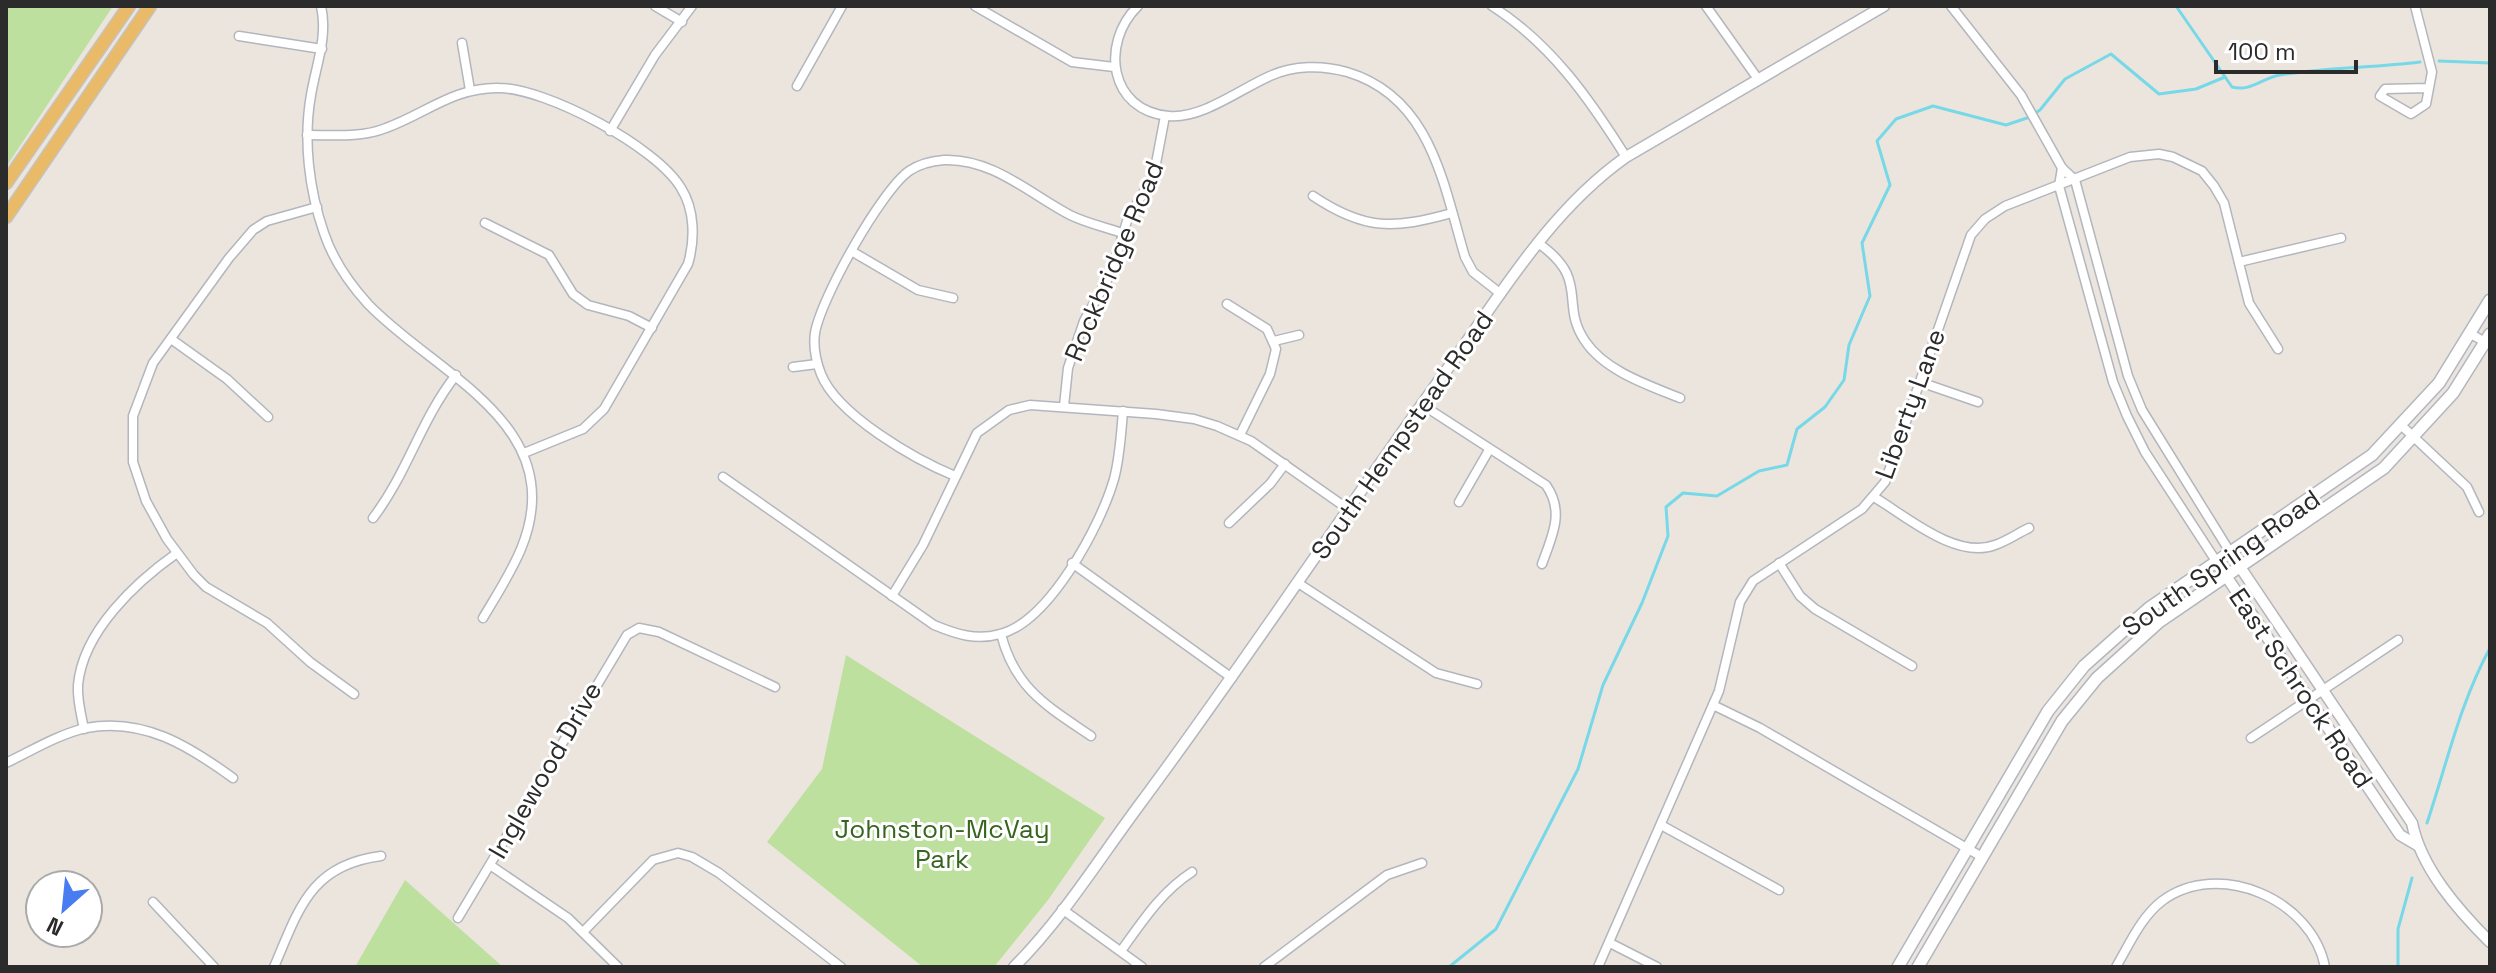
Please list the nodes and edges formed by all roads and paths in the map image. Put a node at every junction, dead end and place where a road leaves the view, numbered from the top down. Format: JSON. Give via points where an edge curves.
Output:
{"nodes":[{"id":1,"x":129,"y":6,"type":"edge"},
{"id":2,"x":150,"y":6,"type":"edge"},
{"id":3,"x":321,"y":6,"type":"edge"},
{"id":4,"x":655,"y":6,"type":"edge"},
{"id":5,"x":692,"y":6,"type":"edge"},
{"id":6,"x":842,"y":6,"type":"edge"},
{"id":7,"x":975,"y":6,"type":"edge"},
{"id":8,"x":1138,"y":6,"type":"edge"},
{"id":9,"x":1492,"y":6,"type":"edge"},
{"id":10,"x":1706,"y":6,"type":"edge"},
{"id":11,"x":1884,"y":6,"type":"edge"},
{"id":12,"x":1951,"y":6,"type":"edge"},
{"id":13,"x":2415,"y":6,"type":"edge"},
{"id":14,"x":682,"y":22,"type":"junction"},
{"id":15,"x":239,"y":36,"type":"dead end"},
{"id":16,"x":462,"y":43,"type":"dead end"},
{"id":17,"x":322,"y":49,"type":"junction"},
{"id":18,"x":1114,"y":67,"type":"junction"},
{"id":19,"x":1758,"y":79,"type":"junction"},
{"id":20,"x":797,"y":86,"type":"dead end"},
{"id":21,"x":2429,"y":88,"type":"junction"},
{"id":22,"x":470,"y":90,"type":"junction"},
{"id":23,"x":1165,"y":116,"type":"junction"},
{"id":24,"x":610,"y":131,"type":"junction"},
{"id":25,"x":307,"y":135,"type":"junction"},
{"id":26,"x":1626,"y":157,"type":"junction"},
{"id":27,"x":2062,"y":168,"type":"junction"},
{"id":28,"x":2075,"y":180,"type":"junction"},
{"id":29,"x":6,"y":183,"type":"edge"},
{"id":30,"x":2059,"y":186,"type":"junction"},
{"id":31,"x":1313,"y":196,"type":"dead end"},
{"id":32,"x":317,"y":207,"type":"junction"},
{"id":33,"x":1452,"y":213,"type":"junction"},
{"id":34,"x":6,"y":217,"type":"edge"},
{"id":35,"x":485,"y":223,"type":"dead end"},
{"id":36,"x":1122,"y":233,"type":"junction"},
{"id":37,"x":2341,"y":238,"type":"dead end"},
{"id":38,"x":1538,"y":243,"type":"junction"},
{"id":39,"x":853,"y":252,"type":"junction"},
{"id":40,"x":2239,"y":262,"type":"junction"},
{"id":41,"x":1501,"y":294,"type":"junction"},
{"id":42,"x":953,"y":298,"type":"dead end"},
{"id":43,"x":2490,"y":300,"type":"edge"},
{"id":44,"x":1227,"y":304,"type":"dead end"},
{"id":45,"x":652,"y":328,"type":"junction"},
{"id":46,"x":2471,"y":334,"type":"junction"},
{"id":47,"x":1299,"y":335,"type":"dead end"},
{"id":48,"x":171,"y":339,"type":"junction"},
{"id":49,"x":2488,"y":340,"type":"edge"},
{"id":50,"x":1274,"y":341,"type":"junction"},
{"id":51,"x":2278,"y":349,"type":"dead end"},
{"id":52,"x":817,"y":364,"type":"junction"},
{"id":53,"x":793,"y":367,"type":"dead end"},
{"id":54,"x":456,"y":375,"type":"junction"},
{"id":55,"x":1920,"y":382,"type":"junction"},
{"id":56,"x":1680,"y":398,"type":"dead end"},
{"id":57,"x":1978,"y":402,"type":"dead end"},
{"id":58,"x":1421,"y":404,"type":"junction"},
{"id":59,"x":1064,"y":406,"type":"junction"},
{"id":60,"x":1123,"y":411,"type":"junction"},
{"id":61,"x":268,"y":417,"type":"dead end"},
{"id":62,"x":2402,"y":426,"type":"junction"},
{"id":63,"x":1240,"y":435,"type":"junction"},
{"id":64,"x":2414,"y":438,"type":"junction"},
{"id":65,"x":1489,"y":450,"type":"junction"},
{"id":66,"x":524,"y":453,"type":"junction"},
{"id":67,"x":1285,"y":464,"type":"junction"},
{"id":68,"x":955,"y":476,"type":"junction"},
{"id":69,"x":723,"y":477,"type":"dead end"},
{"id":70,"x":1874,"y":497,"type":"junction"},
{"id":71,"x":1459,"y":502,"type":"dead end"},
{"id":72,"x":1348,"y":509,"type":"junction"},
{"id":73,"x":2479,"y":512,"type":"dead end"},
{"id":74,"x":373,"y":518,"type":"dead end"},
{"id":75,"x":1229,"y":523,"type":"dead end"},
{"id":76,"x":2029,"y":528,"type":"dead end"},
{"id":77,"x":2230,"y":552,"type":"junction"},
{"id":78,"x":177,"y":553,"type":"junction"},
{"id":79,"x":2216,"y":561,"type":"junction"},
{"id":80,"x":1072,"y":563,"type":"junction"},
{"id":81,"x":1779,"y":563,"type":"junction"},
{"id":82,"x":1542,"y":564,"type":"dead end"},
{"id":83,"x":2240,"y":566,"type":"junction"},
{"id":84,"x":2226,"y":575,"type":"junction"},
{"id":85,"x":1298,"y":583,"type":"junction"},
{"id":86,"x":892,"y":596,"type":"junction"},
{"id":87,"x":483,"y":618,"type":"dead end"},
{"id":88,"x":1001,"y":634,"type":"junction"},
{"id":89,"x":2398,"y":640,"type":"dead end"},
{"id":90,"x":1912,"y":666,"type":"dead end"},
{"id":91,"x":1232,"y":678,"type":"junction"},
{"id":92,"x":1477,"y":684,"type":"dead end"},
{"id":93,"x":775,"y":687,"type":"dead end"},
{"id":94,"x":2323,"y":689,"type":"junction"},
{"id":95,"x":354,"y":694,"type":"dead end"},
{"id":96,"x":2308,"y":699,"type":"junction"},
{"id":97,"x":1713,"y":705,"type":"junction"},
{"id":98,"x":84,"y":729,"type":"junction"},
{"id":99,"x":1091,"y":736,"type":"dead end"},
{"id":100,"x":2251,"y":738,"type":"dead end"},
{"id":101,"x":6,"y":763,"type":"edge"},
{"id":102,"x":233,"y":778,"type":"dead end"},
{"id":103,"x":1661,"y":825,"type":"junction"},
{"id":104,"x":2417,"y":845,"type":"junction"},
{"id":105,"x":1967,"y":848,"type":"junction"},
{"id":106,"x":381,"y":856,"type":"dead end"},
{"id":107,"x":1982,"y":857,"type":"junction"},
{"id":108,"x":1422,"y":863,"type":"dead end"},
{"id":109,"x":490,"y":865,"type":"junction"},
{"id":110,"x":1192,"y":872,"type":"dead end"},
{"id":111,"x":1779,"y":890,"type":"dead end"},
{"id":112,"x":153,"y":902,"type":"dead end"},
{"id":113,"x":1062,"y":909,"type":"junction"},
{"id":114,"x":458,"y":918,"type":"dead end"},
{"id":115,"x":583,"y":932,"type":"junction"},
{"id":116,"x":2490,"y":942,"type":"edge"},
{"id":117,"x":1610,"y":943,"type":"junction"},
{"id":118,"x":1121,"y":951,"type":"junction"},
{"id":119,"x":214,"y":967,"type":"edge"},
{"id":120,"x":274,"y":967,"type":"edge"},
{"id":121,"x":618,"y":967,"type":"edge"},
{"id":122,"x":841,"y":967,"type":"edge"},
{"id":123,"x":1014,"y":967,"type":"edge"},
{"id":124,"x":1142,"y":967,"type":"edge"},
{"id":125,"x":1264,"y":967,"type":"edge"},
{"id":126,"x":1598,"y":967,"type":"edge"},
{"id":127,"x":1657,"y":967,"type":"edge"},
{"id":128,"x":1898,"y":967,"type":"edge"},
{"id":129,"x":1918,"y":967,"type":"edge"},
{"id":130,"x":2116,"y":967,"type":"edge"},
{"id":131,"x":2325,"y":967,"type":"edge"}],
"edges":[{"from":1,"to":29,"type":"main road"},
{"from":2,"to":34,"type":"main road"},
{"from":3,"to":17,"type":"street"},
{"from":4,"to":14,"type":"street"},
{"from":5,"to":14,"type":"street"},
{"from":6,"to":20,"type":"street"},
{"from":7,"to":18,"type":"street","via":[[1072,62]]},
{"from":8,"to":18,"type":"street","via":[[1117,37]]},
{"from":9,"to":26,"type":"street","via":[[1572,77]]},
{"from":10,"to":19,"type":"street"},
{"from":11,"to":19,"type":"street","name":"South Hempstead Road"},
{"from":12,"to":27,"type":"street","via":[[2043,130]]},
{"from":13,"to":21,"type":"street","via":[[2432,72]]},
{"from":14,"to":24,"type":"street","via":[[655,55]]},
{"from":15,"to":17,"type":"street"},
{"from":16,"to":22,"type":"street"},
{"from":17,"to":25,"type":"street"},
{"from":18,"to":23,"type":"street","via":[[1132,98]]},
{"from":19,"to":26,"type":"street","name":"South Hempstead Road"},
{"from":21,"to":21,"type":"street","via":[[2423,109],[2411,114],[2380,96],[2385,89]]},
{"from":22,"to":24,"type":"street","via":[[540,94]]},
{"from":22,"to":25,"type":"street","via":[[436,101],[385,129],[352,136]]},
{"from":23,"to":33,"type":"street","via":[[1197,112],[1282,71],[1338,69],[1368,78],[1413,114],[1429,140]]},
{"from":23,"to":36,"type":"street","name":"Rockbridge Road","via":[[1154,174]]},
{"from":24,"to":45,"type":"street","via":[[669,170],[690,213],[694,242],[688,264]]},
{"from":25,"to":32,"type":"street"},
{"from":26,"to":38,"type":"street","name":"South Hempstead Road","via":[[1601,174]]},
{"from":27,"to":28,"type":"street"},
{"from":27,"to":30,"type":"street","name":"East Schrock Road"},
{"from":28,"to":30,"type":"street","name":"Liberty Lane"},
{"from":28,"to":40,"type":"street","name":"Liberty Lane","via":[[2144,154],[2186,162],[2202,171],[2224,203]]},
{"from":28,"to":77,"type":"street","name":"East Schrock Road","via":[[2142,410]]},
{"from":30,"to":55,"type":"street","name":"Liberty Lane","via":[[2005,206],[1971,235]]},
{"from":30,"to":79,"type":"street","name":"East Schrock Road","via":[[2127,416]]},
{"from":31,"to":33,"type":"street","via":[[1371,225],[1393,227]]},
{"from":32,"to":48,"type":"street","via":[[253,230]]},
{"from":32,"to":54,"type":"street","via":[[337,265],[369,305]]},
{"from":33,"to":41,"type":"street","via":[[1473,272]]},
{"from":35,"to":45,"type":"street","via":[[549,255],[573,294],[588,305]]},
{"from":36,"to":39,"type":"street","via":[[1074,217],[978,164],[944,160],[919,166],[898,181]]},
{"from":36,"to":59,"type":"street","name":"Rockbridge Road","via":[[1111,273],[1084,321],[1068,368]]},
{"from":37,"to":40,"type":"street"},
{"from":38,"to":41,"type":"street","name":"South Hempstead Road"},
{"from":38,"to":56,"type":"street","via":[[1568,271],[1583,339],[1595,353],[1641,382]]},
{"from":39,"to":42,"type":"street","via":[[918,290]]},
{"from":39,"to":52,"type":"street","via":[[815,331]]},
{"from":40,"to":51,"type":"street","name":"Liberty Lane","via":[[2249,303]]},
{"from":41,"to":58,"type":"street","name":"South Hempstead Road"},
{"from":43,"to":46,"type":"main road","name":"South Spring Road"},
{"from":44,"to":50,"type":"street","via":[[1267,329]]},
{"from":45,"to":66,"type":"street","via":[[604,409],[583,429]]},
{"from":46,"to":49,"type":"street"},
{"from":46,"to":62,"type":"main road","name":"South Spring Road"},
{"from":47,"to":50,"type":"street"},
{"from":48,"to":61,"type":"street"},
{"from":48,"to":78,"type":"street","via":[[141,390],[133,416],[133,452],[146,501]]},
{"from":49,"to":64,"type":"main road","name":"South Spring Road","via":[[2453,393]]},
{"from":50,"to":63,"type":"street","via":[[1273,365]]},
{"from":52,"to":53,"type":"street"},
{"from":52,"to":68,"type":"street","via":[[853,412],[916,457]]},
{"from":54,"to":66,"type":"street","via":[[485,399]]},
{"from":54,"to":74,"type":"street","via":[[428,413],[401,478]]},
{"from":55,"to":57,"type":"street"},
{"from":55,"to":70,"type":"street","name":"Liberty Lane","via":[[1885,482]]},
{"from":58,"to":65,"type":"street"},
{"from":58,"to":72,"type":"street","name":"South Hempstead Road"},
{"from":59,"to":60,"type":"street"},
{"from":59,"to":68,"type":"street","via":[[1030,405],[991,420],[968,447]]},
{"from":60,"to":63,"type":"street","via":[[1194,419]]},
{"from":60,"to":80,"type":"street","via":[[1114,478],[1102,514]]},
{"from":62,"to":64,"type":"street"},
{"from":62,"to":77,"type":"main road","name":"South Spring Road","via":[[2329,487]]},
{"from":63,"to":67,"type":"street"},
{"from":64,"to":73,"type":"street","via":[[2467,487]]},
{"from":64,"to":83,"type":"main road","name":"South Spring Road","via":[[2384,468]]},
{"from":65,"to":71,"type":"street"},
{"from":65,"to":82,"type":"street","via":[[1538,477],[1555,501],[1557,525]]},
{"from":66,"to":87,"type":"street","via":[[532,504],[522,547]]},
{"from":67,"to":72,"type":"street"},
{"from":67,"to":75,"type":"street"},
{"from":68,"to":86,"type":"street"},
{"from":69,"to":86,"type":"street"},
{"from":70,"to":76,"type":"street","via":[[1947,540],[1970,547],[1994,546]]},
{"from":70,"to":81,"type":"street","name":"Liberty Lane"},
{"from":72,"to":85,"type":"street","name":"South Hempstead Road"},
{"from":77,"to":79,"type":"main road","name":"South Spring Road"},
{"from":77,"to":83,"type":"street","name":"East Schrock Road"},
{"from":78,"to":95,"type":"street","via":[[206,587],[267,623]]},
{"from":78,"to":98,"type":"street","via":[[126,592],[89,651],[78,681]]},
{"from":79,"to":84,"type":"street","name":"East Schrock Road"},
{"from":79,"to":105,"type":"main road","name":"South Spring Road","via":[[2120,630],[2084,666],[2048,711]]},
{"from":80,"to":88,"type":"street","via":[[1034,615]]},
{"from":80,"to":91,"type":"street"},
{"from":81,"to":90,"type":"street","via":[[1815,609]]},
{"from":81,"to":97,"type":"street","name":"Liberty Lane","via":[[1753,581],[1740,602],[1724,679]]},
{"from":83,"to":84,"type":"main road","name":"South Spring Road"},
{"from":83,"to":94,"type":"street","name":"East Schrock Road"},
{"from":84,"to":96,"type":"street","name":"East Schrock Road"},
{"from":84,"to":107,"type":"main road","name":"South Spring Road","via":[[2132,643],[2097,678],[2062,721]]},
{"from":85,"to":91,"type":"street","name":"South Hempstead Road"},
{"from":85,"to":92,"type":"street","via":[[1436,673]]},
{"from":86,"to":88,"type":"street","via":[[959,635]]},
{"from":88,"to":99,"type":"street","via":[[1019,679]]},
{"from":89,"to":94,"type":"street"},
{"from":91,"to":113,"type":"street","name":"South Hempstead Road"},
{"from":93,"to":109,"type":"street","name":"Inglewood Drive","via":[[663,634],[639,628],[618,646]]},
{"from":94,"to":96,"type":"street"},
{"from":94,"to":104,"type":"street","name":"East Schrock Road","via":[[2412,823]]},
{"from":96,"to":100,"type":"street"},
{"from":96,"to":104,"type":"street","name":"East Schrock Road","via":[[2400,835]]},
{"from":97,"to":103,"type":"street","name":"Liberty Lane"},
{"from":97,"to":105,"type":"street"},
{"from":98,"to":101,"type":"street"},
{"from":98,"to":102,"type":"street","via":[[148,730],[198,752]]},
{"from":103,"to":111,"type":"street"},
{"from":103,"to":117,"type":"street","name":"Liberty Lane"},
{"from":104,"to":116,"type":"street","name":"East Schrock Road"},
{"from":105,"to":107,"type":"street"},
{"from":105,"to":128,"type":"main road","name":"South Spring Road"},
{"from":106,"to":120,"type":"street","via":[[354,859],[330,870],[302,902]]},
{"from":107,"to":129,"type":"main road","name":"South Spring Road"},
{"from":108,"to":125,"type":"street","via":[[1387,875]]},
{"from":109,"to":114,"type":"street","name":"Inglewood Drive"},
{"from":109,"to":115,"type":"street","via":[[533,891]]},
{"from":110,"to":118,"type":"street","via":[[1158,900]]},
{"from":112,"to":119,"type":"street"},
{"from":113,"to":118,"type":"street"},
{"from":113,"to":123,"type":"street","name":"South Hempstead Road"},
{"from":115,"to":121,"type":"street"},
{"from":115,"to":122,"type":"street","via":[[653,860],[678,853],[719,873]]},
{"from":117,"to":126,"type":"street","name":"Liberty Lane"},
{"from":117,"to":127,"type":"street"},
{"from":118,"to":124,"type":"street"},
{"from":130,"to":131,"type":"street","via":[[2150,912],[2177,891],[2195,884],[2226,883],[2255,891],[2280,906],[2310,933]]}]}
